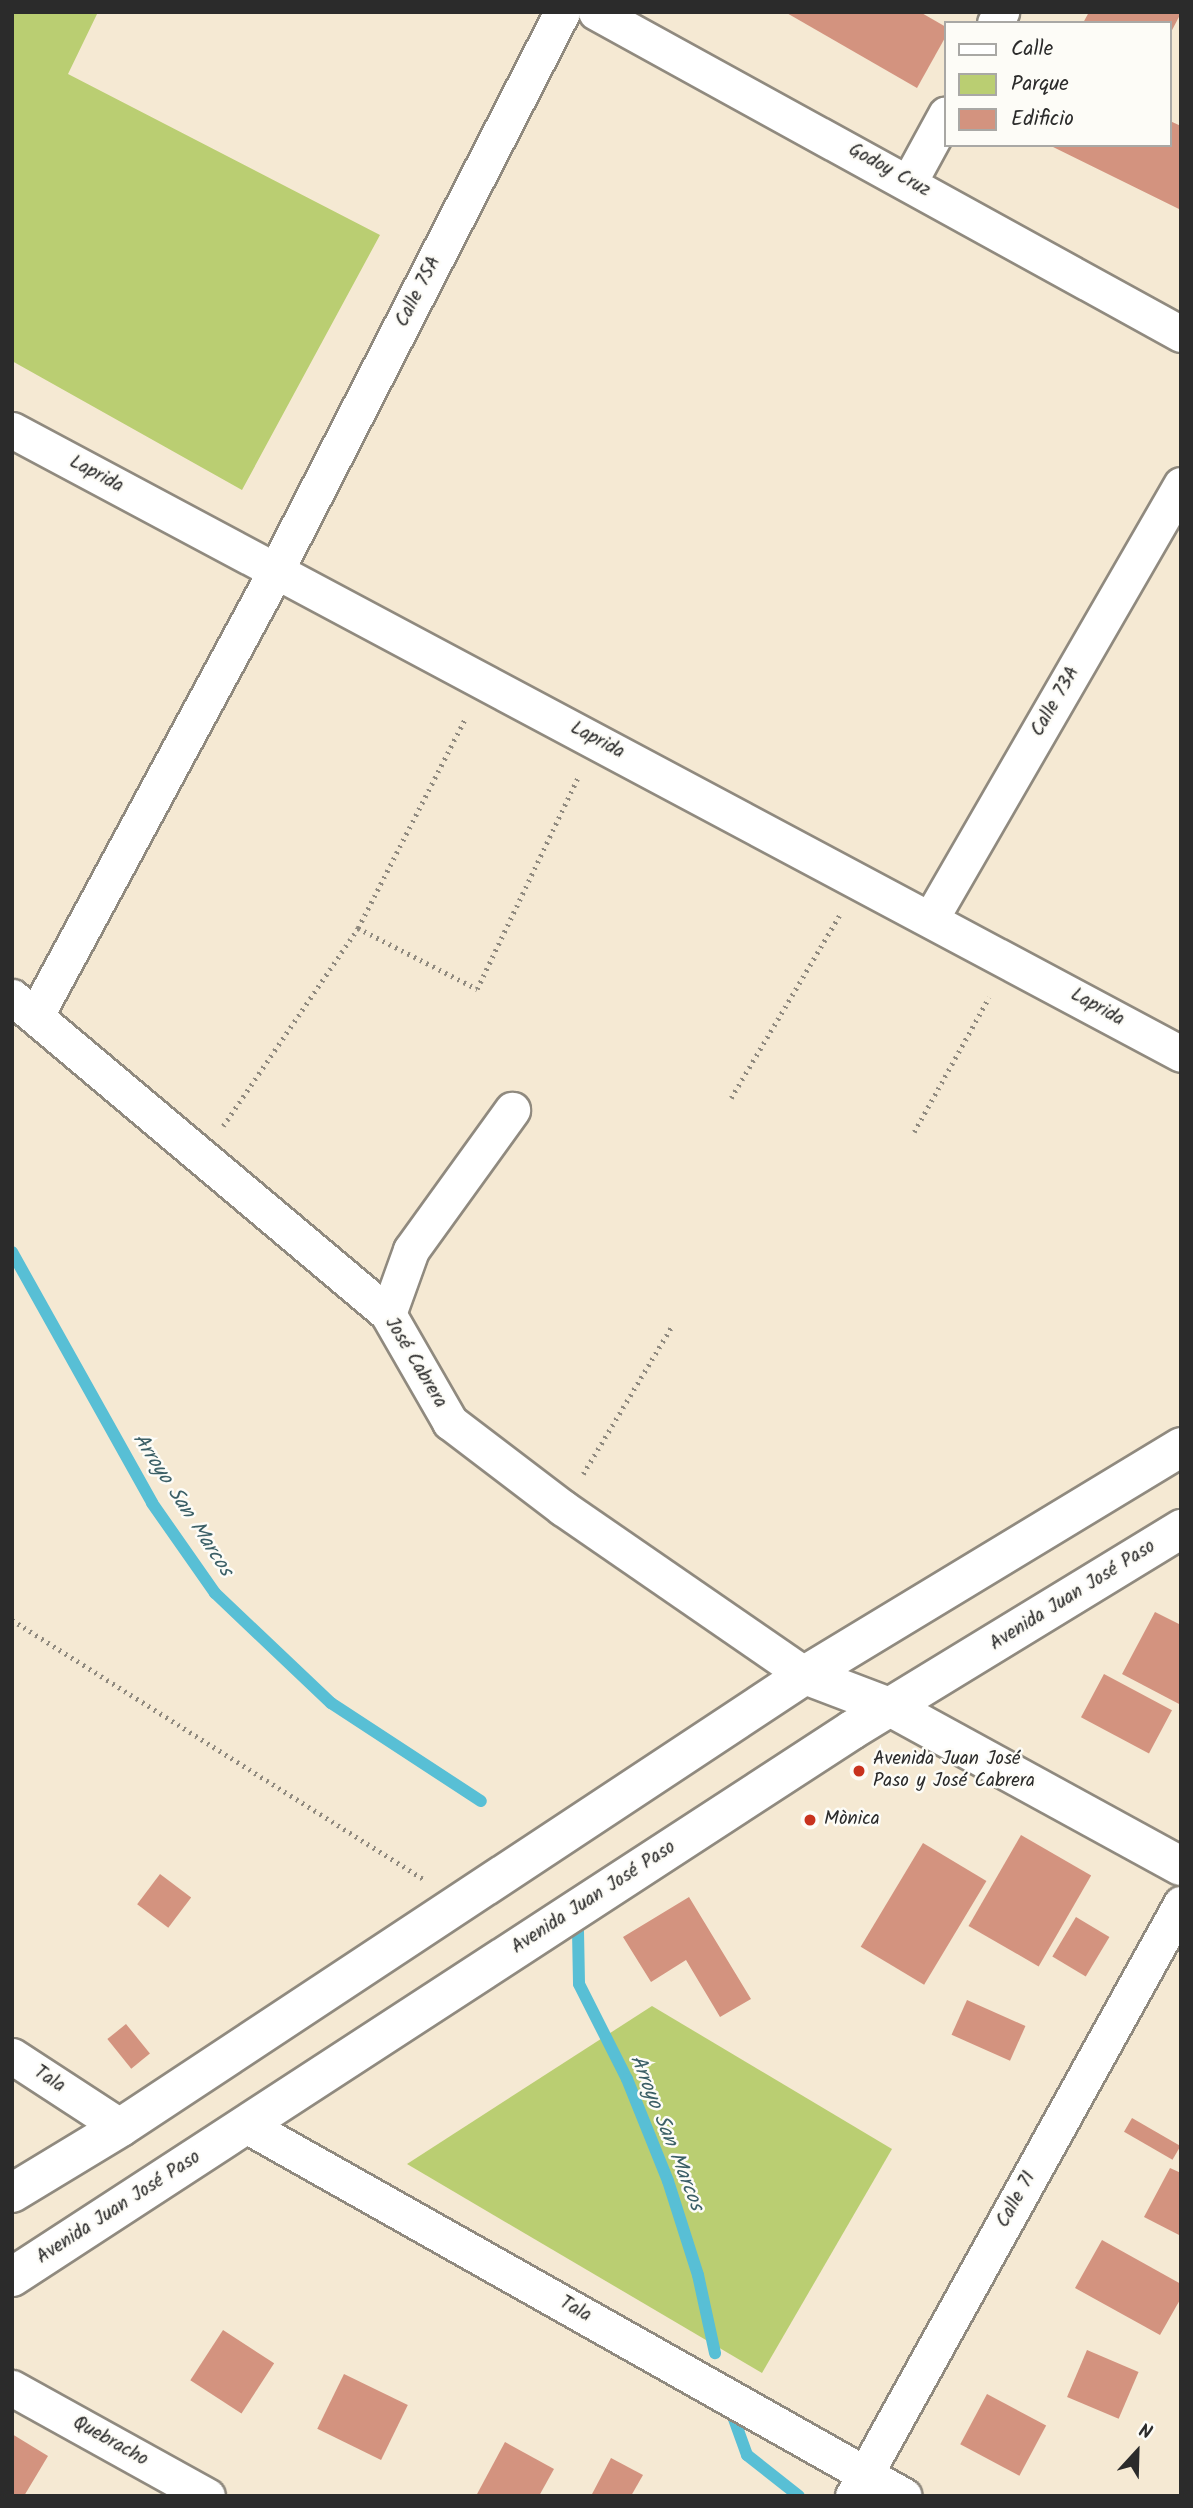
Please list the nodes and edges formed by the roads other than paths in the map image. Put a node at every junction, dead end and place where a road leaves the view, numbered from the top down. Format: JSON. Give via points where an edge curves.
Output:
{"nodes":[{"id":1,"x":562,"y":12,"type":"edge"},
{"id":2,"x":596,"y":12,"type":"edge"},
{"id":3,"x":944,"y":118,"type":"edge"},
{"id":4,"x":909,"y":182,"type":"junction"},
{"id":5,"x":1181,"y":334,"type":"edge"},
{"id":6,"x":12,"y":430,"type":"edge"},
{"id":7,"x":1181,"y":485,"type":"edge"},
{"id":8,"x":275,"y":572,"type":"junction"},
{"id":9,"x":931,"y":918,"type":"junction"},
{"id":10,"x":24,"y":1006,"type":"edge"},
{"id":11,"x":1181,"y":1054,"type":"edge"},
{"id":12,"x":512,"y":1110,"type":"dead end"},
{"id":13,"x":388,"y":1314,"type":"junction"},
{"id":14,"x":1181,"y":1447,"type":"edge"},
{"id":15,"x":1181,"y":1529,"type":"edge"},
{"id":16,"x":805,"y":1675,"type":"junction"},
{"id":17,"x":892,"y":1708,"type":"junction"},
{"id":18,"x":1181,"y":1866,"type":"edge"},
{"id":19,"x":1181,"y":1904,"type":"edge"},
{"id":20,"x":12,"y":2056,"type":"edge"},
{"id":21,"x":246,"y":2124,"type":"junction"},
{"id":22,"x":121,"y":2127,"type":"junction"},
{"id":23,"x":12,"y":2193,"type":"edge"},
{"id":24,"x":12,"y":2277,"type":"edge"},
{"id":25,"x":12,"y":2388,"type":"edge"},
{"id":26,"x":859,"y":2485,"type":"edge"},
{"id":27,"x":207,"y":2496,"type":"edge"},
{"id":28,"x":904,"y":2496,"type":"edge"}],
"edges":[{"from":1,"to":8,"type":"street","name":"Calle 75A"},
{"from":2,"to":4,"type":"street","name":"Godoy Cruz"},
{"from":3,"to":4,"type":"street"},
{"from":4,"to":5,"type":"street","name":"Godoy Cruz"},
{"from":6,"to":8,"type":"street","name":"Laprida"},
{"from":7,"to":9,"type":"street","name":"Calle 73A"},
{"from":8,"to":9,"type":"street","name":"Laprida"},
{"from":8,"to":10,"type":"street","name":"Calle 75A"},
{"from":9,"to":11,"type":"street","name":"Laprida"},
{"from":10,"to":13,"type":"street","name":"José Cabrera"},
{"from":12,"to":13,"type":"street","via":[[411,1250]]},
{"from":13,"to":16,"type":"street","name":"José Cabrera","via":[[450,1422],[563,1508]]},
{"from":14,"to":16,"type":"main road"},
{"from":15,"to":17,"type":"main road","name":"Avenida Juan José Paso"},
{"from":16,"to":17,"type":"main road"},
{"from":16,"to":22,"type":"main road"},
{"from":17,"to":18,"type":"main road"},
{"from":17,"to":21,"type":"main road","name":"Avenida Juan José Paso"},
{"from":19,"to":26,"type":"street","name":"Calle 71"},
{"from":20,"to":22,"type":"street","name":"Tala"},
{"from":21,"to":24,"type":"main road","name":"Avenida Juan José Paso"},
{"from":21,"to":26,"type":"street","name":"Tala"},
{"from":22,"to":23,"type":"main road"},
{"from":25,"to":27,"type":"street","name":"Quebracho"},
{"from":26,"to":28,"type":"street","name":"Tala"}]}
